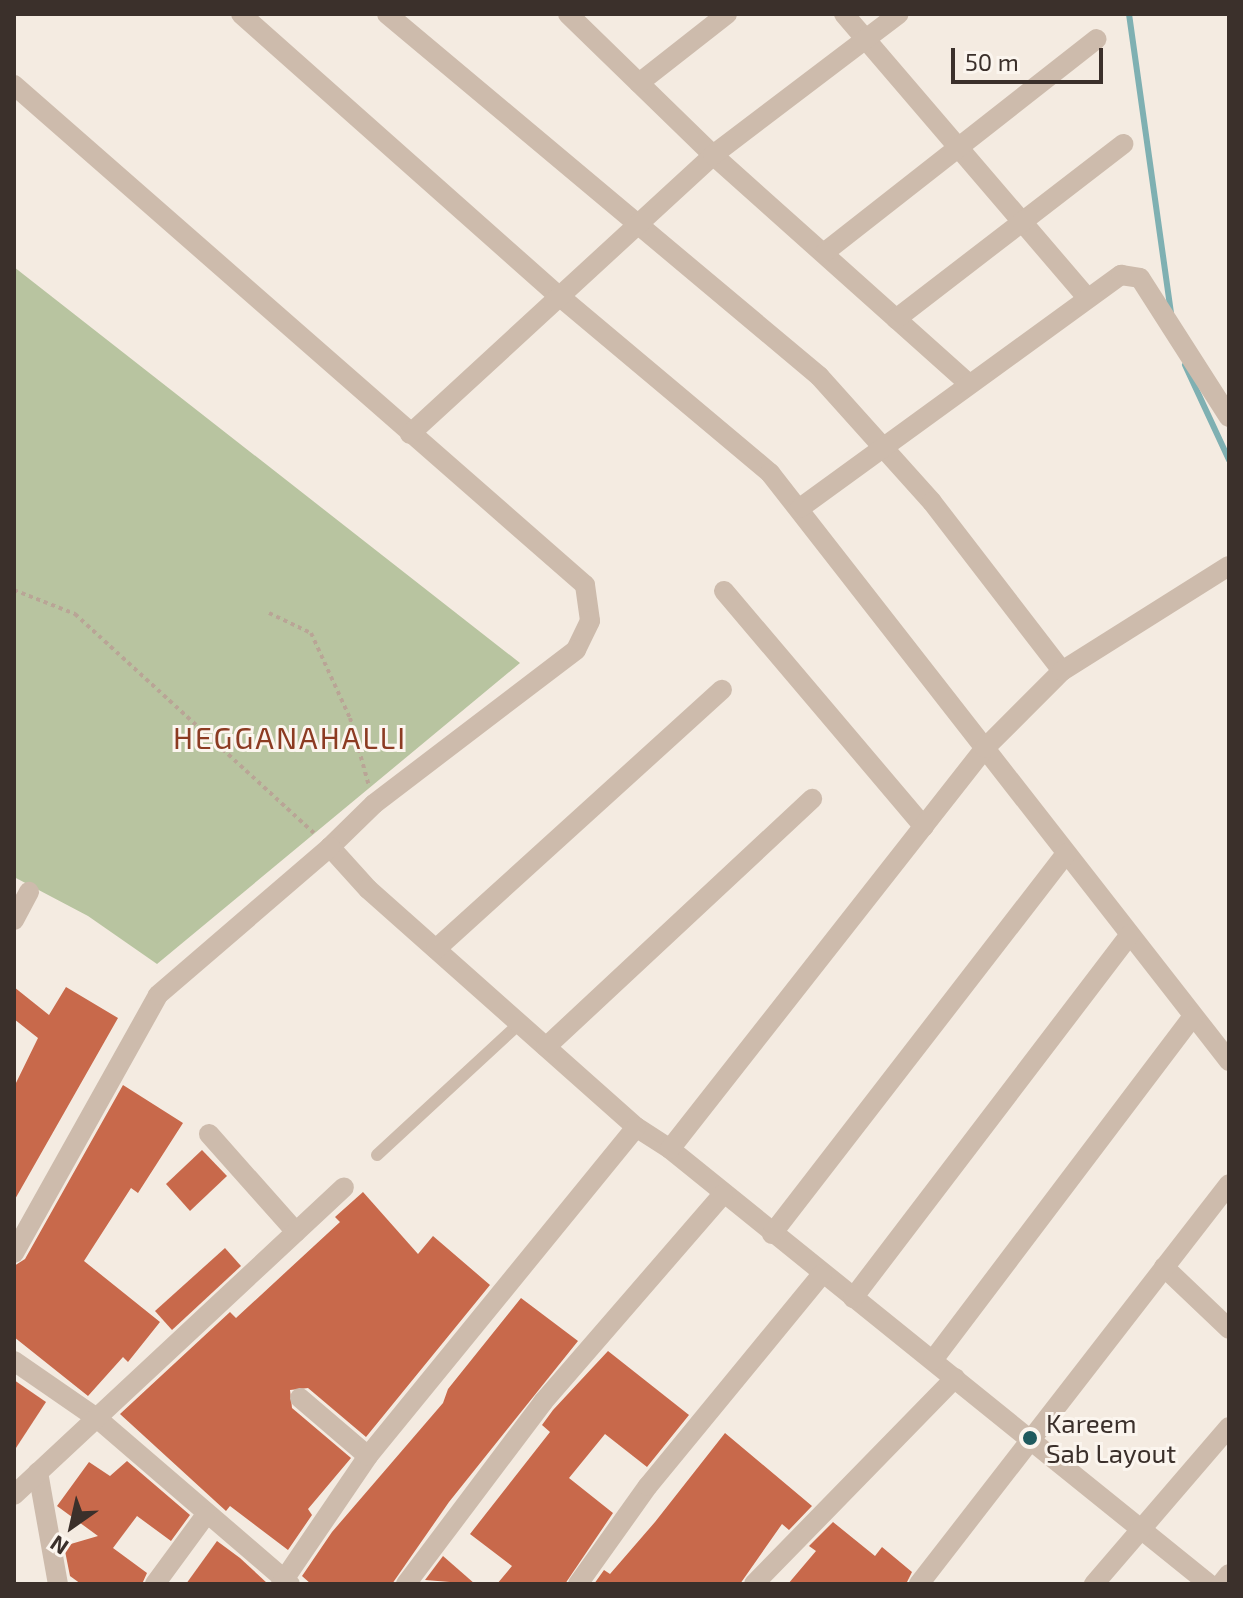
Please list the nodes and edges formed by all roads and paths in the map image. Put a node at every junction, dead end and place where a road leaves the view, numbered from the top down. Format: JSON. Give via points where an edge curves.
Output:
{"nodes":[{"id":1,"x":241,"y":14,"type":"edge"},
{"id":2,"x":387,"y":14,"type":"edge"},
{"id":3,"x":568,"y":14,"type":"edge"},
{"id":4,"x":727,"y":14,"type":"edge"},
{"id":5,"x":844,"y":14,"type":"edge"},
{"id":6,"x":899,"y":14,"type":"edge"},
{"id":7,"x":1097,"y":39,"type":"dead end"},
{"id":8,"x":866,"y":40,"type":"junction"},
{"id":9,"x":639,"y":83,"type":"junction"},
{"id":10,"x":14,"y":85,"type":"edge"},
{"id":11,"x":1123,"y":144,"type":"dead end"},
{"id":12,"x":958,"y":148,"type":"junction"},
{"id":13,"x":713,"y":155,"type":"junction"},
{"id":14,"x":1022,"y":222,"type":"junction"},
{"id":15,"x":636,"y":228,"type":"junction"},
{"id":16,"x":825,"y":252,"type":"junction"},
{"id":17,"x":558,"y":295,"type":"junction"},
{"id":18,"x":1087,"y":298,"type":"junction"},
{"id":19,"x":896,"y":319,"type":"junction"},
{"id":20,"x":969,"y":384,"type":"junction"},
{"id":21,"x":1229,"y":417,"type":"edge"},
{"id":22,"x":410,"y":434,"type":"junction"},
{"id":23,"x":884,"y":446,"type":"junction"},
{"id":24,"x":800,"y":508,"type":"junction"},
{"id":25,"x":1229,"y":566,"type":"edge"},
{"id":26,"x":14,"y":590,"type":"edge"},
{"id":27,"x":724,"y":591,"type":"dead end"},
{"id":28,"x":269,"y":613,"type":"dead end"},
{"id":29,"x":1062,"y":671,"type":"junction"},
{"id":30,"x":722,"y":690,"type":"dead end"},
{"id":31,"x":985,"y":748,"type":"junction"},
{"id":32,"x":812,"y":799,"type":"dead end"},
{"id":33,"x":374,"y":804,"type":"junction"},
{"id":34,"x":924,"y":827,"type":"junction"},
{"id":35,"x":330,"y":847,"type":"junction"},
{"id":36,"x":1066,"y":853,"type":"junction"},
{"id":37,"x":29,"y":892,"type":"dead end"},
{"id":38,"x":14,"y":920,"type":"edge"},
{"id":39,"x":1130,"y":935,"type":"junction"},
{"id":40,"x":436,"y":949,"type":"junction"},
{"id":41,"x":1193,"y":1016,"type":"junction"},
{"id":42,"x":520,"y":1023,"type":"junction"},
{"id":43,"x":546,"y":1047,"type":"junction"},
{"id":44,"x":1229,"y":1061,"type":"edge"},
{"id":45,"x":636,"y":1127,"type":"junction"},
{"id":46,"x":209,"y":1134,"type":"dead end"},
{"id":47,"x":670,"y":1149,"type":"junction"},
{"id":48,"x":377,"y":1155,"type":"dead end"},
{"id":49,"x":1229,"y":1184,"type":"edge"},
{"id":50,"x":344,"y":1187,"type":"dead end"},
{"id":51,"x":723,"y":1194,"type":"junction"},
{"id":52,"x":296,"y":1232,"type":"junction"},
{"id":53,"x":772,"y":1234,"type":"junction"},
{"id":54,"x":14,"y":1253,"type":"edge"},
{"id":55,"x":1164,"y":1267,"type":"junction"},
{"id":56,"x":822,"y":1274,"type":"junction"},
{"id":57,"x":853,"y":1298,"type":"junction"},
{"id":58,"x":1229,"y":1329,"type":"edge"},
{"id":59,"x":933,"y":1360,"type":"junction"},
{"id":60,"x":14,"y":1361,"type":"edge"},
{"id":61,"x":955,"y":1378,"type":"junction"},
{"id":62,"x":300,"y":1398,"type":"dead end"},
{"id":63,"x":98,"y":1419,"type":"junction"},
{"id":64,"x":1229,"y":1427,"type":"edge"},
{"id":65,"x":1030,"y":1438,"type":"junction"},
{"id":66,"x":368,"y":1456,"type":"junction"},
{"id":67,"x":38,"y":1472,"type":"junction"},
{"id":68,"x":14,"y":1495,"type":"edge"},
{"id":69,"x":205,"y":1516,"type":"junction"},
{"id":70,"x":1138,"y":1528,"type":"junction"},
{"id":71,"x":1229,"y":1574,"type":"edge"},
{"id":72,"x":285,"y":1582,"type":"edge"},
{"id":73,"x":58,"y":1584,"type":"edge"},
{"id":74,"x":155,"y":1584,"type":"edge"},
{"id":75,"x":406,"y":1584,"type":"edge"},
{"id":76,"x":578,"y":1584,"type":"edge"},
{"id":77,"x":754,"y":1584,"type":"edge"},
{"id":78,"x":919,"y":1584,"type":"edge"},
{"id":79,"x":1094,"y":1584,"type":"edge"},
{"id":80,"x":1209,"y":1584,"type":"edge"},
{"id":81,"x":1221,"y":1584,"type":"edge"}],
"edges":[{"from":1,"to":17,"type":"street"},
{"from":2,"to":15,"type":"street"},
{"from":3,"to":9,"type":"street"},
{"from":4,"to":9,"type":"street"},
{"from":5,"to":8,"type":"street"},
{"from":6,"to":8,"type":"street"},
{"from":7,"to":12,"type":"street"},
{"from":8,"to":12,"type":"street"},
{"from":8,"to":13,"type":"street"},
{"from":9,"to":13,"type":"street"},
{"from":10,"to":22,"type":"street"},
{"from":11,"to":14,"type":"street"},
{"from":12,"to":14,"type":"street"},
{"from":12,"to":16,"type":"street"},
{"from":13,"to":15,"type":"street"},
{"from":13,"to":16,"type":"street"},
{"from":14,"to":18,"type":"street"},
{"from":14,"to":19,"type":"street"},
{"from":15,"to":17,"type":"street"},
{"from":15,"to":23,"type":"street","via":[[803,362]]},
{"from":16,"to":19,"type":"street"},
{"from":17,"to":22,"type":"street"},
{"from":17,"to":24,"type":"street","via":[[713,420]]},
{"from":18,"to":20,"type":"street"},
{"from":18,"to":21,"type":"street","via":[[1132,273]]},
{"from":19,"to":20,"type":"street"},
{"from":20,"to":23,"type":"street"},
{"from":22,"to":33,"type":"street","via":[[585,585],[590,621],[576,650]]},
{"from":23,"to":24,"type":"street"},
{"from":23,"to":29,"type":"street"},
{"from":24,"to":31,"type":"street"},
{"from":25,"to":29,"type":"street"},
{"from":26,"to":35,"type":"path","via":[[75,614]]},
{"from":27,"to":34,"type":"street"},
{"from":28,"to":33,"type":"path","via":[[311,633],[350,718]]},
{"from":29,"to":31,"type":"street"},
{"from":30,"to":40,"type":"street"},
{"from":31,"to":34,"type":"street"},
{"from":31,"to":36,"type":"street"},
{"from":32,"to":43,"type":"street"},
{"from":33,"to":35,"type":"street"},
{"from":34,"to":47,"type":"street"},
{"from":35,"to":40,"type":"street"},
{"from":35,"to":54,"type":"street","via":[[158,995]]},
{"from":36,"to":39,"type":"street"},
{"from":36,"to":53,"type":"street"},
{"from":37,"to":38,"type":"street"},
{"from":39,"to":41,"type":"street"},
{"from":39,"to":57,"type":"street"},
{"from":40,"to":42,"type":"street"},
{"from":41,"to":44,"type":"street"},
{"from":41,"to":59,"type":"street"},
{"from":42,"to":43,"type":"street"},
{"from":42,"to":48,"type":"lane"},
{"from":43,"to":45,"type":"street"},
{"from":45,"to":47,"type":"street"},
{"from":45,"to":66,"type":"street"},
{"from":46,"to":52,"type":"street"},
{"from":47,"to":51,"type":"street"},
{"from":49,"to":55,"type":"street"},
{"from":50,"to":52,"type":"street"},
{"from":51,"to":53,"type":"street"},
{"from":51,"to":75,"type":"street","via":[[543,1402]]},
{"from":52,"to":63,"type":"street"},
{"from":53,"to":56,"type":"street"},
{"from":55,"to":58,"type":"street"},
{"from":55,"to":65,"type":"street"},
{"from":56,"to":57,"type":"street"},
{"from":56,"to":76,"type":"street","via":[[648,1486]]},
{"from":57,"to":59,"type":"street"},
{"from":59,"to":61,"type":"street"},
{"from":60,"to":63,"type":"street"},
{"from":61,"to":65,"type":"street"},
{"from":61,"to":77,"type":"street"},
{"from":62,"to":66,"type":"street"},
{"from":63,"to":67,"type":"street"},
{"from":63,"to":69,"type":"street"},
{"from":64,"to":70,"type":"street"},
{"from":65,"to":70,"type":"street"},
{"from":65,"to":78,"type":"street"},
{"from":66,"to":72,"type":"street"},
{"from":67,"to":68,"type":"street"},
{"from":67,"to":73,"type":"street"},
{"from":69,"to":72,"type":"street"},
{"from":69,"to":74,"type":"street"},
{"from":70,"to":79,"type":"street"},
{"from":70,"to":80,"type":"street"},
{"from":71,"to":81,"type":"street"}]}
